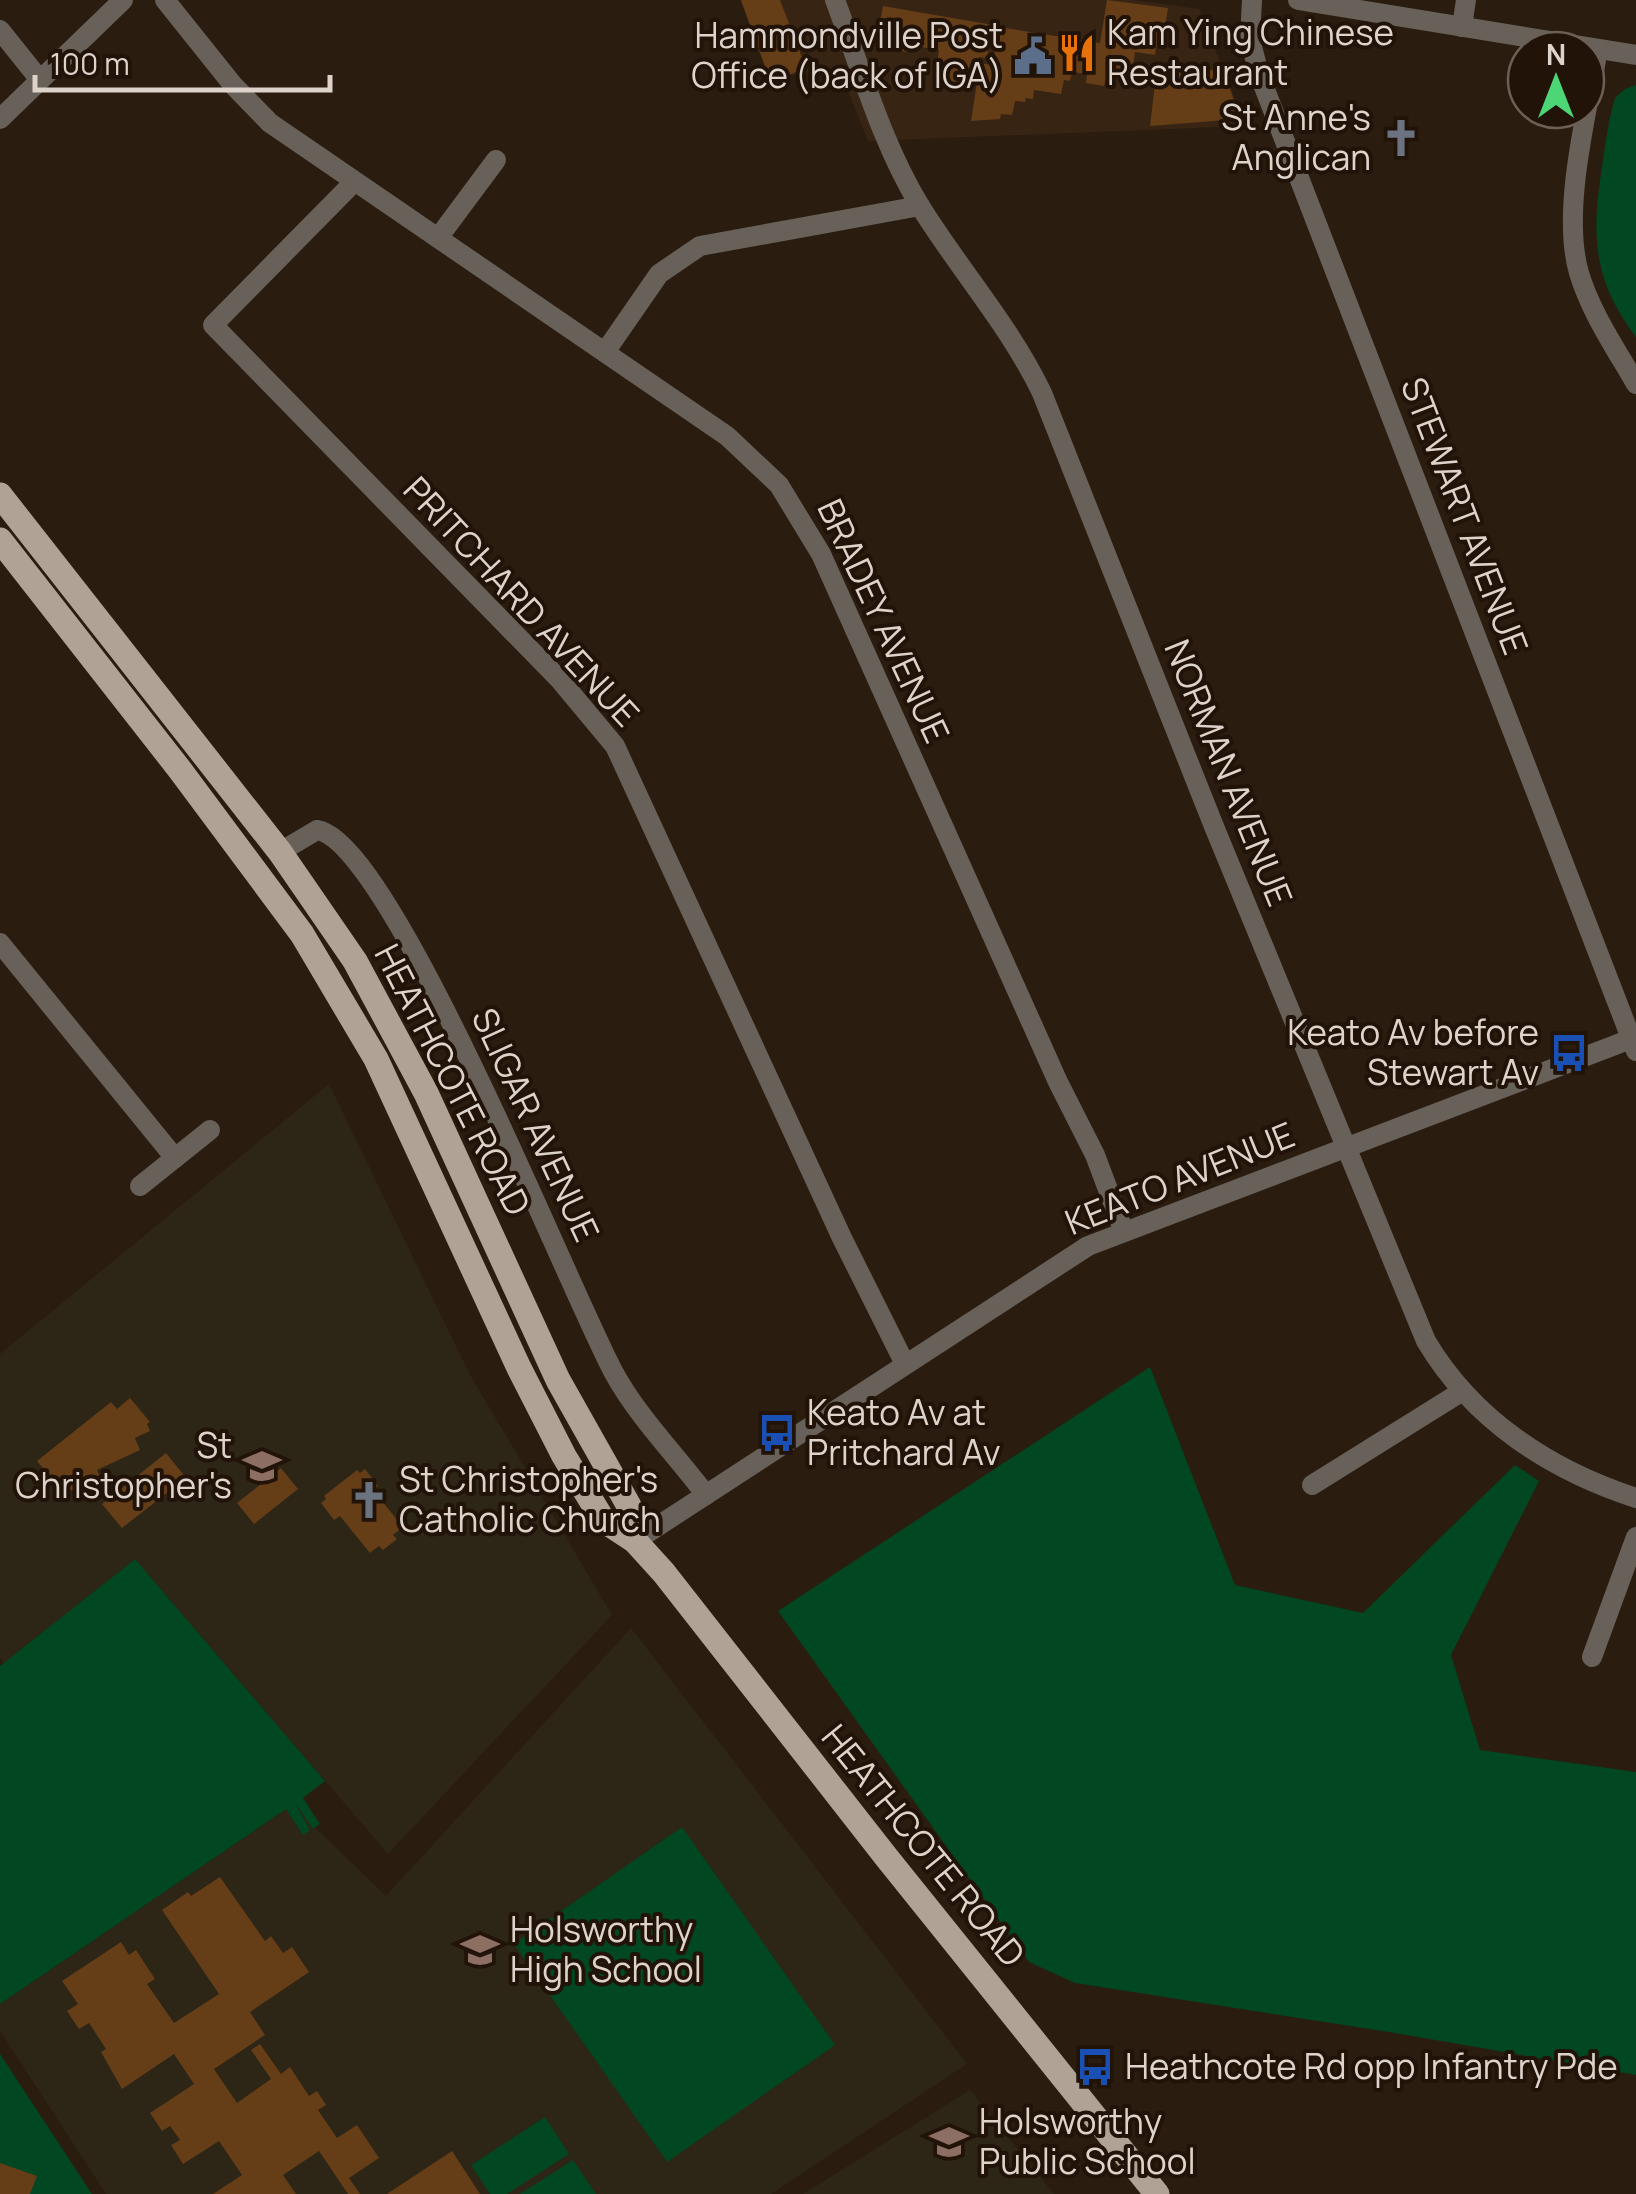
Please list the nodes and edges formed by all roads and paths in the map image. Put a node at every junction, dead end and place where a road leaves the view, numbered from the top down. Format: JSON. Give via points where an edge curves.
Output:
{"nodes":[{"id":1,"x":122,"y":0,"type":"edge"},
{"id":2,"x":165,"y":0,"type":"edge"},
{"id":3,"x":836,"y":0,"type":"edge"},
{"id":4,"x":1252,"y":0,"type":"edge"},
{"id":5,"x":1298,"y":0,"type":"edge"},
{"id":6,"x":1466,"y":0,"type":"edge"},
{"id":7,"x":1462,"y":27,"type":"junction"},
{"id":8,"x":0,"y":30,"type":"edge"},
{"id":9,"x":1506,"y":34,"type":"edge"},
{"id":10,"x":1606,"y":50,"type":"edge"},
{"id":11,"x":1636,"y":55,"type":"edge"},
{"id":12,"x":40,"y":80,"type":"junction"},
{"id":13,"x":0,"y":119,"type":"edge"},
{"id":14,"x":1586,"y":130,"type":"edge"},
{"id":15,"x":496,"y":160,"type":"dead end"},
{"id":16,"x":354,"y":182,"type":"junction"},
{"id":17,"x":920,"y":206,"type":"junction"},
{"id":18,"x":438,"y":238,"type":"junction"},
{"id":19,"x":605,"y":352,"type":"junction"},
{"id":20,"x":1636,"y":384,"type":"edge"},
{"id":21,"x":0,"y":495,"type":"edge"},
{"id":22,"x":0,"y":540,"type":"edge"},
{"id":23,"x":280,"y":852,"type":"junction"},
{"id":24,"x":0,"y":943,"type":"edge"},
{"id":25,"x":1634,"y":1045,"type":"edge"},
{"id":26,"x":210,"y":1130,"type":"dead end"},
{"id":27,"x":1345,"y":1148,"type":"junction"},
{"id":28,"x":175,"y":1158,"type":"junction"},
{"id":29,"x":140,"y":1186,"type":"dead end"},
{"id":30,"x":1124,"y":1232,"type":"junction"},
{"id":31,"x":906,"y":1364,"type":"junction"},
{"id":32,"x":1461,"y":1392,"type":"junction"},
{"id":33,"x":1312,"y":1485,"type":"dead end"},
{"id":34,"x":706,"y":1495,"type":"junction"},
{"id":35,"x":1636,"y":1498,"type":"edge"},
{"id":36,"x":1636,"y":1538,"type":"edge"},
{"id":37,"x":636,"y":1541,"type":"junction"},
{"id":38,"x":1592,"y":1656,"type":"dead end"},
{"id":39,"x":1157,"y":2194,"type":"edge"}],
"edges":[{"from":1,"to":12,"type":"street"},
{"from":2,"to":16,"type":"street","name":"BRADEY AVENUE","via":[[252,106]]},
{"from":3,"to":17,"type":"street","name":"NORMAN AVENUE","via":[[896,162]]},
{"from":4,"to":25,"type":"street","name":"STEWART AVENUE","via":[[1250,39],[1259,74]]},
{"from":5,"to":7,"type":"street"},
{"from":6,"to":7,"type":"street"},
{"from":7,"to":9,"type":"street"},
{"from":8,"to":12,"type":"street"},
{"from":10,"to":11,"type":"street"},
{"from":12,"to":13,"type":"street"},
{"from":14,"to":20,"type":"street","via":[[1574,251],[1592,305]]},
{"from":15,"to":18,"type":"street"},
{"from":16,"to":18,"type":"street","name":"BRADEY AVENUE"},
{"from":16,"to":31,"type":"street","name":"PRITCHARD AVENUE","via":[[213,325],[560,680],[615,746]]},
{"from":17,"to":19,"type":"street","via":[[700,246],[660,274]]},
{"from":17,"to":27,"type":"street","name":"NORMAN AVENUE","via":[[1042,394]]},
{"from":18,"to":19,"type":"street","name":"BRADEY AVENUE"},
{"from":19,"to":30,"type":"street","name":"BRADEY AVENUE","via":[[748,453],[803,520],[1095,1154]]},
{"from":21,"to":23,"type":"main road","name":"HEATHCOTE ROAD"},
{"from":22,"to":37,"type":"main road","name":"HEATHCOTE ROAD","via":[[323,967],[392,1091],[564,1456],[603,1520]]},
{"from":23,"to":34,"type":"street","name":"SLIGAR AVENUE","via":[[317,830],[327,832],[377,893],[445,1008],[614,1373]]},
{"from":23,"to":37,"type":"main road","name":"HEATHCOTE ROAD","via":[[403,1045],[558,1380],[629,1506]]},
{"from":24,"to":28,"type":"street"},
{"from":25,"to":27,"type":"street","name":"KEATO AVENUE"},
{"from":26,"to":28,"type":"street"},
{"from":27,"to":30,"type":"street","name":"KEATO AVENUE"},
{"from":27,"to":32,"type":"street","name":"NORMAN AVENUE","via":[[1413,1316]]},
{"from":28,"to":29,"type":"street"},
{"from":30,"to":31,"type":"street","name":"KEATO AVENUE","via":[[1074,1254]]},
{"from":31,"to":34,"type":"street","name":"KEATO AVENUE"},
{"from":32,"to":33,"type":"street"},
{"from":32,"to":35,"type":"street","name":"NORMAN AVENUE","via":[[1560,1467]]},
{"from":34,"to":37,"type":"street","name":"KEATO AVENUE"},
{"from":36,"to":38,"type":"street"},
{"from":37,"to":39,"type":"main road","name":"HEATHCOTE ROAD"}]}
